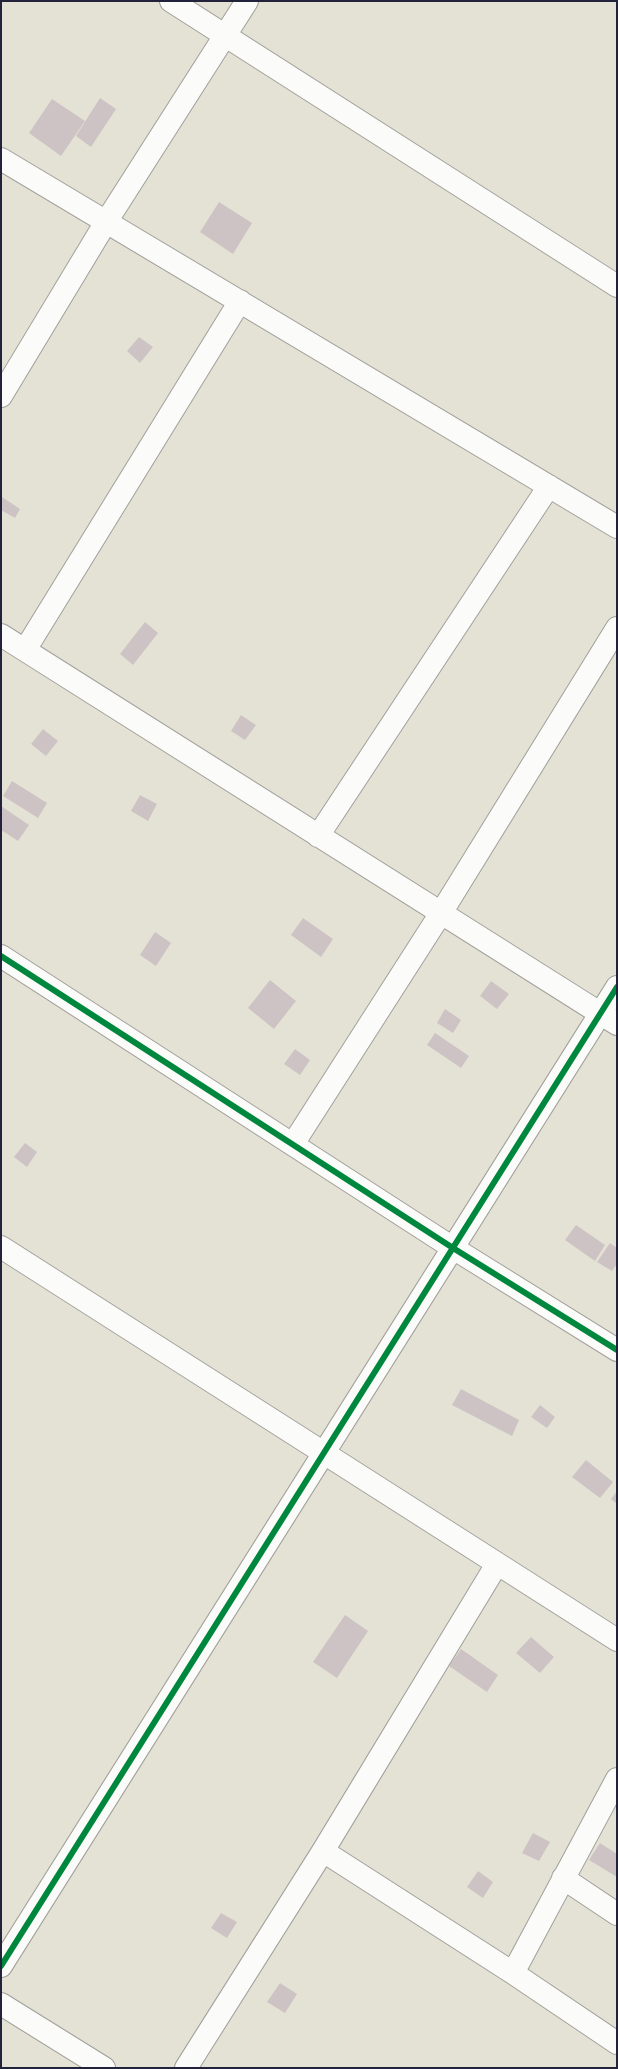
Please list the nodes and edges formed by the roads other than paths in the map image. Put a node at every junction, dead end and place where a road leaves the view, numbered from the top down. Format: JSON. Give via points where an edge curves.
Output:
{"nodes":[{"id":1,"x":171,"y":1,"type":"edge"},
{"id":2,"x":247,"y":1,"type":"edge"},
{"id":3,"x":225,"y":35,"type":"junction"},
{"id":4,"x":1,"y":159,"type":"edge"},
{"id":5,"x":106,"y":222,"type":"junction"},
{"id":6,"x":617,"y":286,"type":"edge"},
{"id":7,"x":240,"y":301,"type":"junction"},
{"id":8,"x":1,"y":396,"type":"edge"},
{"id":9,"x":549,"y":486,"type":"junction"},
{"id":10,"x":617,"y":527,"type":"edge"},
{"id":11,"x":617,"y":628,"type":"edge"},
{"id":12,"x":1,"y":635,"type":"edge"},
{"id":13,"x":26,"y":650,"type":"junction"},
{"id":14,"x":318,"y":836,"type":"junction"},
{"id":15,"x":441,"y":913,"type":"junction"},
{"id":16,"x":1,"y":956,"type":"edge"},
{"id":17,"x":617,"y":987,"type":"edge"},
{"id":18,"x":608,"y":1019,"type":"edge"},
{"id":19,"x":293,"y":1144,"type":"junction"},
{"id":20,"x":1,"y":1247,"type":"edge"},
{"id":21,"x":453,"y":1248,"type":"junction"},
{"id":22,"x":617,"y":1350,"type":"edge"},
{"id":23,"x":324,"y":1454,"type":"junction"},
{"id":24,"x":497,"y":1564,"type":"junction"},
{"id":25,"x":617,"y":1640,"type":"edge"},
{"id":26,"x":617,"y":1779,"type":"edge"},
{"id":27,"x":322,"y":1851,"type":"junction"},
{"id":28,"x":563,"y":1878,"type":"junction"},
{"id":29,"x":617,"y":1914,"type":"edge"},
{"id":30,"x":1,"y":1966,"type":"edge"},
{"id":31,"x":513,"y":1972,"type":"junction"},
{"id":32,"x":1,"y":2004,"type":"edge"},
{"id":33,"x":617,"y":2043,"type":"edge"},
{"id":34,"x":104,"y":2068,"type":"edge"},
{"id":35,"x":186,"y":2068,"type":"edge"}],
"edges":[{"from":1,"to":3,"type":"street"},
{"from":2,"to":3,"type":"street"},
{"from":3,"to":5,"type":"street"},
{"from":3,"to":6,"type":"street"},
{"from":4,"to":5,"type":"street"},
{"from":5,"to":7,"type":"street"},
{"from":5,"to":8,"type":"street"},
{"from":7,"to":9,"type":"street"},
{"from":7,"to":13,"type":"street"},
{"from":9,"to":10,"type":"street"},
{"from":9,"to":14,"type":"street"},
{"from":11,"to":15,"type":"street"},
{"from":12,"to":13,"type":"street"},
{"from":13,"to":14,"type":"street"},
{"from":14,"to":15,"type":"street"},
{"from":15,"to":18,"type":"street"},
{"from":15,"to":19,"type":"street"},
{"from":16,"to":19,"type":"street"},
{"from":17,"to":18,"type":"street"},
{"from":18,"to":21,"type":"street"},
{"from":19,"to":21,"type":"street"},
{"from":20,"to":23,"type":"street"},
{"from":21,"to":22,"type":"street"},
{"from":21,"to":23,"type":"street"},
{"from":23,"to":24,"type":"street"},
{"from":23,"to":30,"type":"street"},
{"from":24,"to":25,"type":"street"},
{"from":24,"to":27,"type":"street"},
{"from":26,"to":28,"type":"street"},
{"from":27,"to":31,"type":"street"},
{"from":27,"to":35,"type":"street"},
{"from":28,"to":29,"type":"street"},
{"from":28,"to":31,"type":"street"},
{"from":31,"to":33,"type":"street"},
{"from":32,"to":34,"type":"street"}]}
